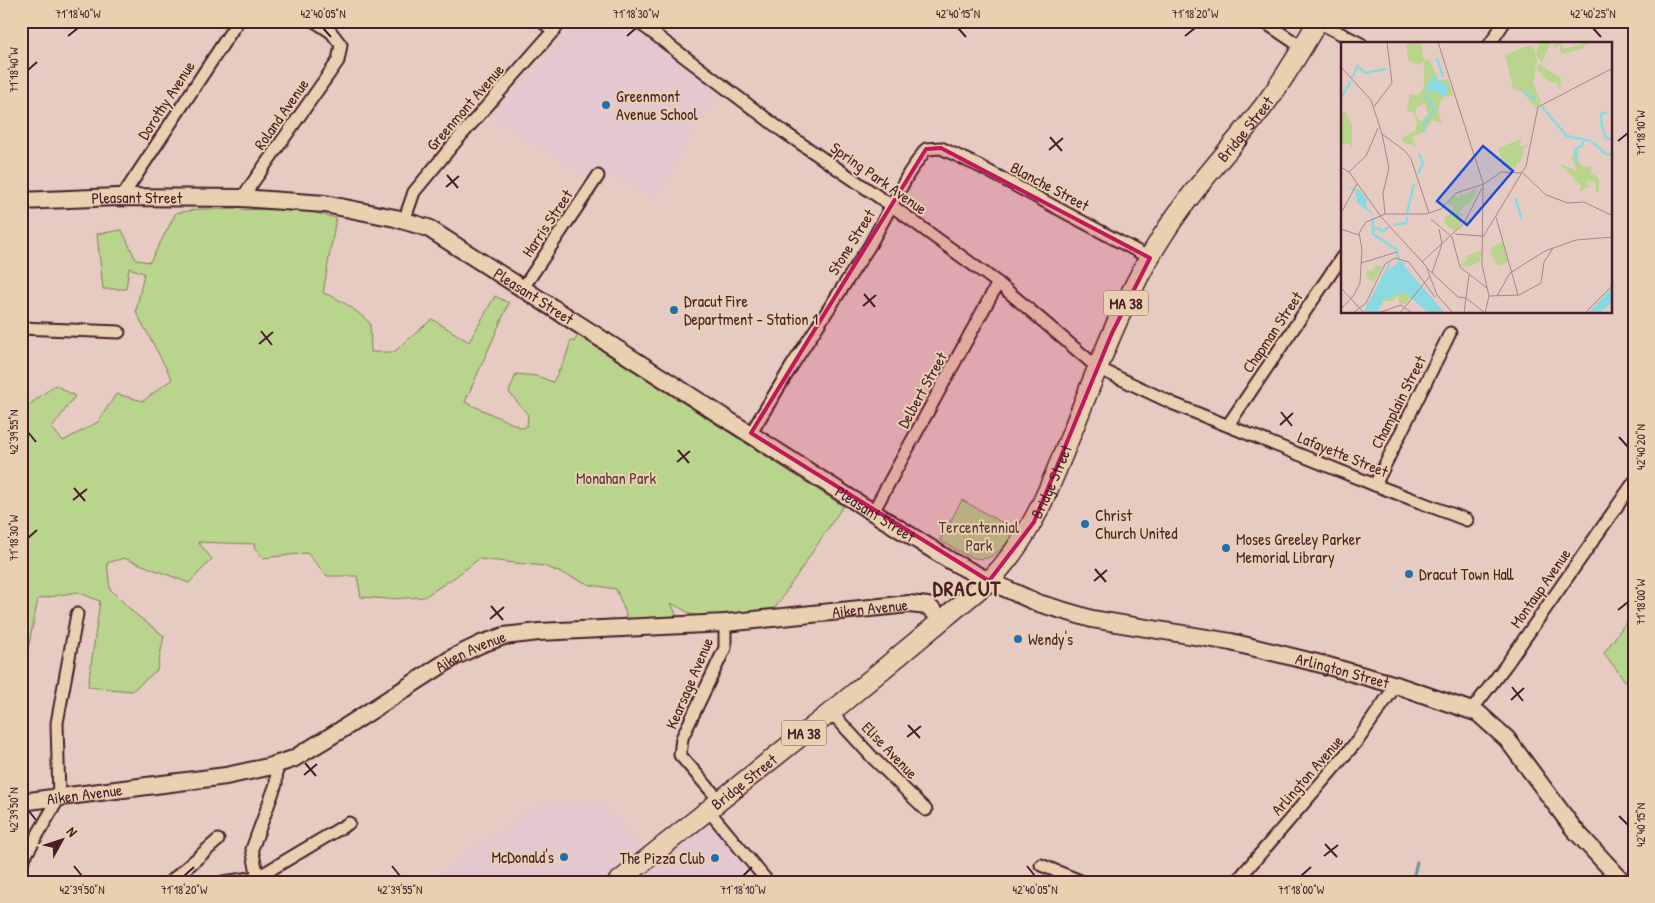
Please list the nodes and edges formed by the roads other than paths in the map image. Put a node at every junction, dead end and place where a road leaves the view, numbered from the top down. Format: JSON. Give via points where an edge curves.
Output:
{"nodes":[{"id":1,"x":238,"y":21,"type":"edge"},
{"id":2,"x":314,"y":21,"type":"edge"},
{"id":3,"x":541,"y":21,"type":"edge"},
{"id":4,"x":562,"y":21,"type":"edge"},
{"id":5,"x":637,"y":21,"type":"edge"},
{"id":6,"x":1263,"y":21,"type":"edge"},
{"id":7,"x":1505,"y":21,"type":"edge"},
{"id":8,"x":1318,"y":22,"type":"edge"},
{"id":9,"x":554,"y":31,"type":"junction"},
{"id":10,"x":1357,"y":42,"type":"edge"},
{"id":11,"x":1491,"y":42,"type":"edge"},
{"id":12,"x":1303,"y":48,"type":"junction"},
{"id":13,"x":933,"y":148,"type":"joint"},
{"id":14,"x":598,"y":176,"type":"dead end"},
{"id":15,"x":122,"y":197,"type":"junction"},
{"id":16,"x":242,"y":198,"type":"junction"},
{"id":17,"x":21,"y":201,"type":"edge"},
{"id":18,"x":892,"y":206,"type":"junction"},
{"id":19,"x":404,"y":221,"type":"junction"},
{"id":20,"x":1150,"y":258,"type":"junction"},
{"id":21,"x":1341,"y":258,"type":"edge"},
{"id":22,"x":998,"y":283,"type":"junction"},
{"id":23,"x":523,"y":288,"type":"junction"},
{"id":24,"x":21,"y":328,"type":"edge"},
{"id":25,"x":119,"y":332,"type":"dead end"},
{"id":26,"x":1450,"y":332,"type":"dead end"},
{"id":27,"x":1098,"y":368,"type":"junction"},
{"id":28,"x":1228,"y":425,"type":"junction"},
{"id":29,"x":751,"y":434,"type":"junction"},
{"id":30,"x":1634,"y":482,"type":"edge"},
{"id":31,"x":1375,"y":485,"type":"junction"},
{"id":32,"x":873,"y":512,"type":"junction"},
{"id":33,"x":1467,"y":520,"type":"dead end"},
{"id":34,"x":989,"y":581,"type":"junction"},
{"id":35,"x":77,"y":614,"type":"dead end"},
{"id":36,"x":942,"y":620,"type":"junction"},
{"id":37,"x":725,"y":623,"type":"junction"},
{"id":38,"x":1396,"y":684,"type":"junction"},
{"id":39,"x":1471,"y":711,"type":"junction"},
{"id":40,"x":831,"y":712,"type":"junction"},
{"id":41,"x":277,"y":764,"type":"junction"},
{"id":42,"x":59,"y":798,"type":"junction"},
{"id":43,"x":21,"y":802,"type":"edge"},
{"id":44,"x":714,"y":805,"type":"junction"},
{"id":45,"x":926,"y":810,"type":"dead end"},
{"id":46,"x":349,"y":823,"type":"dead end"},
{"id":47,"x":218,"y":840,"type":"dead end"},
{"id":48,"x":21,"y":863,"type":"edge"},
{"id":49,"x":1041,"y":864,"type":"dead end"},
{"id":50,"x":259,"y":879,"type":"edge"},
{"id":51,"x":177,"y":880,"type":"edge"},
{"id":52,"x":223,"y":882,"type":"edge"},
{"id":53,"x":618,"y":882,"type":"edge"},
{"id":54,"x":768,"y":882,"type":"edge"},
{"id":55,"x":1084,"y":882,"type":"edge"},
{"id":56,"x":1236,"y":882,"type":"edge"},
{"id":57,"x":1623,"y":882,"type":"edge"}],
"edges":[{"from":1,"to":15,"type":"street","name":"Dorothy Avenue"},
{"from":2,"to":16,"type":"street","name":"Roland Avenue","via":[[331,32],[341,45],[338,61]]},
{"from":3,"to":9,"type":"street"},
{"from":4,"to":9,"type":"street","name":"Greenmont Avenue"},
{"from":5,"to":18,"type":"street","name":"Spring Park Avenue","via":[[784,132]]},
{"from":6,"to":12,"type":"street"},
{"from":7,"to":11,"type":"street"},
{"from":8,"to":10,"type":"street"},
{"from":8,"to":12,"type":"main road","name":"Bridge Street","number":"MA 38"},
{"from":9,"to":19,"type":"street","name":"Greenmont Avenue","via":[[414,192]]},
{"from":12,"to":20,"type":"main road","name":"Bridge Street","number":"MA 38","via":[[1264,106],[1162,235]]},
{"from":13,"to":18,"type":"street","name":"Stone Street","via":[[926,149],[909,173]]},
{"from":13,"to":20,"type":"street","name":"Blanche Street","via":[[941,148],[978,166]]},
{"from":14,"to":23,"type":"street","name":"Harris Street"},
{"from":15,"to":16,"type":"main road","name":"Pleasant Street"},
{"from":15,"to":17,"type":"main road","name":"Pleasant Street"},
{"from":16,"to":19,"type":"main road","name":"Pleasant Street","via":[[325,204]]},
{"from":18,"to":22,"type":"street","name":"Spring Park Avenue"},
{"from":18,"to":29,"type":"street","name":"Stone Street"},
{"from":19,"to":23,"type":"main road","name":"Pleasant Street","via":[[428,228]]},
{"from":20,"to":27,"type":"main road","name":"Bridge Street","number":"MA 38"},
{"from":21,"to":28,"type":"street","name":"Chapman Street"},
{"from":22,"to":27,"type":"street","name":"Spring Park Avenue"},
{"from":22,"to":32,"type":"street","name":"Delbert Street"},
{"from":23,"to":29,"type":"main road","name":"Pleasant Street"},
{"from":24,"to":25,"type":"street"},
{"from":26,"to":31,"type":"street","name":"Champlain Street"},
{"from":27,"to":28,"type":"street","name":"Lafayette Street"},
{"from":27,"to":34,"type":"main road","name":"Bridge Street","number":"MA 38","via":[[1034,522],[1008,561]]},
{"from":28,"to":31,"type":"street","name":"Lafayette Street"},
{"from":29,"to":32,"type":"main road","name":"Pleasant Street"},
{"from":30,"to":39,"type":"street","name":"Montaup Avenue"},
{"from":31,"to":33,"type":"street","name":"Lafayette Street"},
{"from":32,"to":34,"type":"main road","name":"Pleasant Street"},
{"from":34,"to":36,"type":"main road","name":"Bridge Street","number":"MA 38"},
{"from":34,"to":38,"type":"main road","name":"Arlington Street","via":[[1038,603],[1092,619],[1231,642]]},
{"from":35,"to":42,"type":"street","via":[[57,723]]},
{"from":36,"to":37,"type":"main road","name":"Aiken Avenue","via":[[928,606],[909,604]]},
{"from":36,"to":40,"type":"main road","name":"Bridge Street","number":"MA 38"},
{"from":37,"to":41,"type":"main road","name":"Aiken Avenue","via":[[504,636],[454,656],[292,760]]},
{"from":37,"to":44,"type":"street","name":"Kearsage Avenue","via":[[725,648],[682,738],[680,755]]},
{"from":38,"to":39,"type":"main road","name":"Arlington Street"},
{"from":38,"to":56,"type":"street","name":"Arlington Avenue","via":[[1358,740]]},
{"from":39,"to":57,"type":"main road","name":"Arlington Street","via":[[1478,713],[1507,739],[1573,828]]},
{"from":40,"to":44,"type":"main road","name":"Bridge Street","number":"MA 38"},
{"from":40,"to":45,"type":"street","name":"Elise Avenue"},
{"from":41,"to":42,"type":"main road","name":"Aiken Avenue","via":[[226,776]]},
{"from":41,"to":50,"type":"street","via":[[276,784],[252,849]]},
{"from":42,"to":43,"type":"main road","name":"Aiken Avenue"},
{"from":42,"to":48,"type":"street"},
{"from":44,"to":53,"type":"main road","name":"Bridge Street","number":"MA 38"},
{"from":44,"to":54,"type":"street","name":"Kearsage Avenue"},
{"from":46,"to":50,"type":"street"},
{"from":47,"to":51,"type":"street"},
{"from":49,"to":55,"type":"street"},
{"from":50,"to":52,"type":"street"}]}
